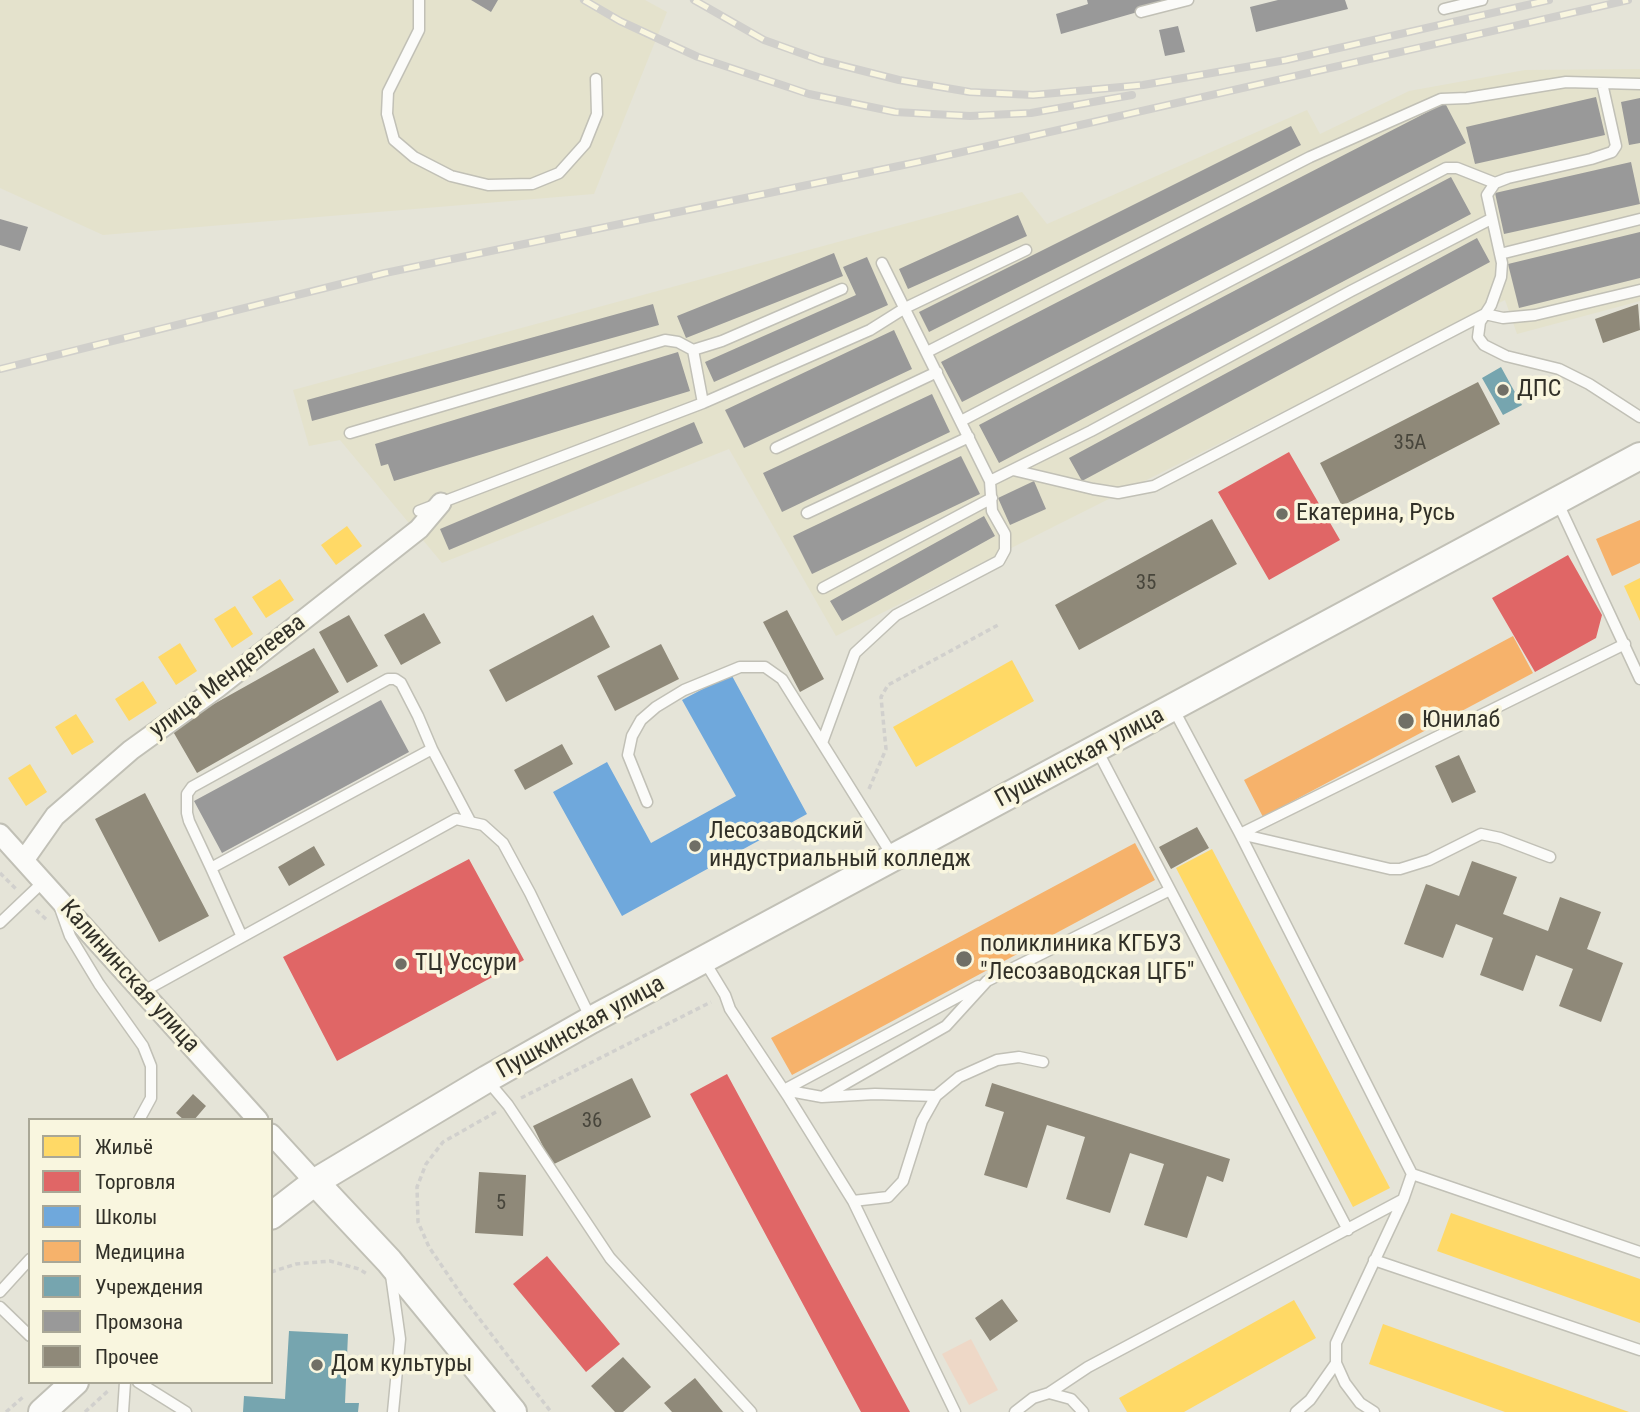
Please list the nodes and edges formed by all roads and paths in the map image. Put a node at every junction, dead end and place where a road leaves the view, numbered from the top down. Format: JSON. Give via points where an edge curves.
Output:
{"nodes":[{"id":1,"x":419,"y":0,"type":"edge"},
{"id":2,"x":1188,"y":0,"type":"edge"},
{"id":3,"x":1482,"y":0,"type":"edge"},
{"id":4,"x":1444,"y":9,"type":"dead end"},
{"id":5,"x":1141,"y":12,"type":"dead end"},
{"id":6,"x":596,"y":79,"type":"dead end"},
{"id":7,"x":1602,"y":83,"type":"junction"},
{"id":8,"x":1640,"y":84,"type":"edge"},
{"id":9,"x":1495,"y":183,"type":"junction"},
{"id":10,"x":1492,"y":219,"type":"junction"},
{"id":11,"x":1640,"y":219,"type":"edge"},
{"id":12,"x":1026,"y":250,"type":"dead end"},
{"id":13,"x":1500,"y":254,"type":"junction"},
{"id":14,"x":882,"y":263,"type":"dead end"},
{"id":15,"x":842,"y":289,"type":"dead end"},
{"id":16,"x":1640,"y":290,"type":"edge"},
{"id":17,"x":905,"y":308,"type":"junction"},
{"id":18,"x":1485,"y":314,"type":"junction"},
{"id":19,"x":693,"y":350,"type":"junction"},
{"id":20,"x":927,"y":352,"type":"junction"},
{"id":21,"x":937,"y":372,"type":"junction"},
{"id":22,"x":703,"y":403,"type":"junction"},
{"id":23,"x":1640,"y":416,"type":"edge"},
{"id":24,"x":961,"y":421,"type":"junction"},
{"id":25,"x":350,"y":433,"type":"dead end"},
{"id":26,"x":970,"y":438,"type":"junction"},
{"id":27,"x":776,"y":449,"type":"dead end"},
{"id":28,"x":1640,"y":456,"type":"edge"},
{"id":29,"x":1013,"y":470,"type":"junction"},
{"id":30,"x":990,"y":481,"type":"junction"},
{"id":31,"x":992,"y":498,"type":"junction"},
{"id":32,"x":1556,"y":501,"type":"junction"},
{"id":33,"x":441,"y":503,"type":"junction"},
{"id":34,"x":419,"y":511,"type":"dead end"},
{"id":35,"x":807,"y":513,"type":"dead end"},
{"id":36,"x":823,"y":588,"type":"dead end"},
{"id":37,"x":998,"y":625,"type":"dead end"},
{"id":38,"x":1625,"y":644,"type":"junction"},
{"id":39,"x":1640,"y":679,"type":"edge"},
{"id":40,"x":1172,"y":708,"type":"junction"},
{"id":41,"x":822,"y":743,"type":"junction"},
{"id":42,"x":1096,"y":748,"type":"junction"},
{"id":43,"x":432,"y":749,"type":"junction"},
{"id":44,"x":647,"y":802,"type":"dead end"},
{"id":45,"x":862,"y":807,"type":"junction"},
{"id":46,"x":470,"y":821,"type":"junction"},
{"id":47,"x":0,"y":834,"type":"edge"},
{"id":48,"x":1240,"y":834,"type":"junction"},
{"id":49,"x":1550,"y":857,"type":"dead end"},
{"id":50,"x":894,"y":859,"type":"junction"},
{"id":51,"x":24,"y":860,"type":"junction"},
{"id":52,"x":211,"y":868,"type":"junction"},
{"id":53,"x":49,"y":888,"type":"junction"},
{"id":54,"x":1170,"y":890,"type":"junction"},
{"id":55,"x":0,"y":923,"type":"edge"},
{"id":56,"x":242,"y":937,"type":"junction"},
{"id":57,"x":704,"y":961,"type":"junction"},
{"id":58,"x":987,"y":981,"type":"junction"},
{"id":59,"x":142,"y":992,"type":"junction"},
{"id":60,"x":726,"y":995,"type":"junction"},
{"id":61,"x":591,"y":1020,"type":"junction"},
{"id":62,"x":1043,"y":1062,"type":"dead end"},
{"id":63,"x":486,"y":1079,"type":"junction"},
{"id":64,"x":784,"y":1090,"type":"junction"},
{"id":65,"x":936,"y":1096,"type":"junction"},
{"id":66,"x":822,"y":1097,"type":"junction"},
{"id":67,"x":508,"y":1105,"type":"junction"},
{"id":68,"x":140,"y":1118,"type":"edge"},
{"id":69,"x":256,"y":1118,"type":"edge"},
{"id":70,"x":273,"y":1136,"type":"edge"},
{"id":71,"x":1412,"y":1174,"type":"junction"},
{"id":72,"x":315,"y":1182,"type":"junction"},
{"id":73,"x":1402,"y":1200,"type":"junction"},
{"id":74,"x":853,"y":1201,"type":"junction"},
{"id":75,"x":273,"y":1214,"type":"edge"},
{"id":76,"x":1348,"y":1230,"type":"junction"},
{"id":77,"x":1640,"y":1252,"type":"edge"},
{"id":78,"x":1374,"y":1259,"type":"junction"},
{"id":79,"x":28,"y":1261,"type":"edge"},
{"id":80,"x":389,"y":1261,"type":"junction"},
{"id":81,"x":0,"y":1292,"type":"edge"},
{"id":82,"x":0,"y":1307,"type":"edge"},
{"id":83,"x":28,"y":1334,"type":"edge"},
{"id":84,"x":1640,"y":1350,"type":"edge"},
{"id":85,"x":1336,"y":1363,"type":"junction"},
{"id":86,"x":73,"y":1384,"type":"edge"},
{"id":87,"x":115,"y":1384,"type":"edge"},
{"id":88,"x":125,"y":1384,"type":"edge"},
{"id":89,"x":141,"y":1384,"type":"edge"},
{"id":90,"x":1049,"y":1393,"type":"junction"},
{"id":91,"x":504,"y":1406,"type":"edge"},
{"id":92,"x":42,"y":1412,"type":"edge"},
{"id":93,"x":85,"y":1412,"type":"edge"},
{"id":94,"x":123,"y":1412,"type":"edge"},
{"id":95,"x":186,"y":1412,"type":"edge"},
{"id":96,"x":393,"y":1412,"type":"edge"},
{"id":97,"x":551,"y":1412,"type":"edge"},
{"id":98,"x":751,"y":1412,"type":"edge"},
{"id":99,"x":955,"y":1412,"type":"edge"},
{"id":100,"x":1015,"y":1412,"type":"edge"},
{"id":101,"x":1083,"y":1412,"type":"edge"},
{"id":102,"x":1296,"y":1412,"type":"edge"},
{"id":103,"x":1374,"y":1412,"type":"edge"}],
"edges":[{"from":1,"to":6,"type":"lane","via":[[419,30],[388,92],[387,114],[394,140],[414,157],[451,176],[488,185],[532,184],[559,173],[585,144],[597,114]]},
{"from":2,"to":5,"type":"lane"},
{"from":3,"to":4,"type":"lane"},
{"from":7,"to":8,"type":"lane"},
{"from":7,"to":9,"type":"lane","via":[[1616,146],[1612,152]]},
{"from":7,"to":20,"type":"lane","via":[[1566,82],[1441,99],[1310,157]]},
{"from":9,"to":10,"type":"lane","via":[[1487,195]]},
{"from":9,"to":24,"type":"lane","via":[[1446,167]]},
{"from":10,"to":13,"type":"lane"},
{"from":10,"to":29,"type":"lane"},
{"from":11,"to":13,"type":"lane"},
{"from":12,"to":17,"type":"lane"},
{"from":13,"to":18,"type":"lane","via":[[1501,277]]},
{"from":14,"to":17,"type":"lane"},
{"from":15,"to":19,"type":"lane"},
{"from":16,"to":18,"type":"lane","via":[[1535,315],[1503,318]]},
{"from":17,"to":20,"type":"lane"},
{"from":17,"to":22,"type":"lane","via":[[870,330]]},
{"from":18,"to":23,"type":"lane","via":[[1478,330],[1484,345],[1506,356],[1559,369]]},
{"from":18,"to":29,"type":"lane","via":[[1154,486],[1118,493]]},
{"from":19,"to":22,"type":"lane"},
{"from":19,"to":25,"type":"lane","via":[[665,340]]},
{"from":20,"to":21,"type":"lane"},
{"from":21,"to":24,"type":"lane"},
{"from":21,"to":27,"type":"lane"},
{"from":22,"to":33,"type":"lane"},
{"from":24,"to":26,"type":"lane"},
{"from":26,"to":30,"type":"lane"},
{"from":26,"to":35,"type":"lane"},
{"from":28,"to":32,"type":"main road","name":"Пушкинская улица"},
{"from":29,"to":30,"type":"lane"},
{"from":30,"to":31,"type":"lane"},
{"from":31,"to":36,"type":"lane"},
{"from":31,"to":41,"type":"lane","via":[[992,511],[1005,534],[999,561],[896,615],[855,653]]},
{"from":32,"to":38,"type":"lane"},
{"from":32,"to":40,"type":"main road","name":"Пушкинская улица"},
{"from":33,"to":34,"type":"lane"},
{"from":33,"to":51,"type":"street","name":"улица Менделеева","via":[[410,536],[131,750],[55,816]]},
{"from":37,"to":45,"type":"path","via":[[887,685],[881,697],[886,749]]},
{"from":38,"to":39,"type":"lane"},
{"from":38,"to":48,"type":"lane"},
{"from":40,"to":42,"type":"main road","name":"Пушкинская улица"},
{"from":40,"to":48,"type":"lane"},
{"from":41,"to":44,"type":"lane","via":[[782,679],[765,667],[740,667],[684,690],[641,720],[628,755]]},
{"from":41,"to":45,"type":"lane"},
{"from":42,"to":50,"type":"main road","name":"Пушкинская улица"},
{"from":42,"to":54,"type":"lane"},
{"from":43,"to":46,"type":"lane"},
{"from":43,"to":52,"type":"lane"},
{"from":43,"to":52,"type":"lane","via":[[401,683],[388,680],[192,787],[187,794],[187,813]]},
{"from":45,"to":50,"type":"lane"},
{"from":46,"to":56,"type":"lane","via":[[456,820]]},
{"from":46,"to":61,"type":"lane","via":[[482,825],[503,844]]},
{"from":47,"to":51,"type":"street","name":"Калининская улица"},
{"from":48,"to":49,"type":"lane","via":[[1390,869],[1429,860],[1480,834]]},
{"from":48,"to":71,"type":"lane"},
{"from":50,"to":57,"type":"main road","name":"Пушкинская улица"},
{"from":51,"to":53,"type":"street","name":"Калининская улица"},
{"from":52,"to":56,"type":"lane"},
{"from":53,"to":55,"type":"lane"},
{"from":53,"to":59,"type":"street","name":"Калининская улица"},
{"from":53,"to":68,"type":"lane","via":[[70,936],[152,1066],[151,1098]]},
{"from":54,"to":58,"type":"lane"},
{"from":54,"to":76,"type":"lane"},
{"from":56,"to":59,"type":"lane"},
{"from":57,"to":60,"type":"lane"},
{"from":57,"to":61,"type":"main road","name":"Пушкинская улица"},
{"from":58,"to":64,"type":"lane"},
{"from":58,"to":66,"type":"lane","via":[[946,1026]]},
{"from":59,"to":69,"type":"street","name":"Калининская улица"},
{"from":60,"to":64,"type":"lane","via":[[730,1009]]},
{"from":60,"to":67,"type":"path"},
{"from":61,"to":63,"type":"main road","name":"Пушкинская улица"},
{"from":62,"to":65,"type":"lane","via":[[1019,1057],[997,1060],[959,1077]]},
{"from":63,"to":67,"type":"lane"},
{"from":63,"to":72,"type":"main road","name":"Пушкинская улица"},
{"from":64,"to":66,"type":"lane"},
{"from":64,"to":74,"type":"lane"},
{"from":65,"to":66,"type":"lane"},
{"from":65,"to":74,"type":"lane","via":[[922,1121],[903,1181],[888,1197]]},
{"from":67,"to":97,"type":"path","via":[[443,1142],[426,1164],[417,1187],[418,1222],[457,1290]]},
{"from":67,"to":98,"type":"lane","via":[[610,1258]]},
{"from":70,"to":72,"type":"street"},
{"from":71,"to":73,"type":"lane"},
{"from":71,"to":77,"type":"lane"},
{"from":72,"to":75,"type":"main road","name":"Пушкинская улица"},
{"from":72,"to":80,"type":"main road"},
{"from":73,"to":76,"type":"lane"},
{"from":73,"to":78,"type":"lane"},
{"from":74,"to":99,"type":"lane"},
{"from":76,"to":90,"type":"lane","via":[[1088,1367]]},
{"from":78,"to":84,"type":"lane"},
{"from":78,"to":85,"type":"lane","via":[[1336,1343]]},
{"from":79,"to":81,"type":"lane"},
{"from":80,"to":91,"type":"main road"},
{"from":80,"to":96,"type":"lane","via":[[400,1339]]},
{"from":82,"to":83,"type":"lane"},
{"from":85,"to":102,"type":"lane"},
{"from":85,"to":103,"type":"lane","via":[[1360,1403]]},
{"from":86,"to":92,"type":"main road"},
{"from":87,"to":93,"type":"path"},
{"from":88,"to":94,"type":"lane"},
{"from":89,"to":95,"type":"lane"},
{"from":90,"to":100,"type":"lane"},
{"from":90,"to":101,"type":"lane","via":[[1071,1399]]}]}
